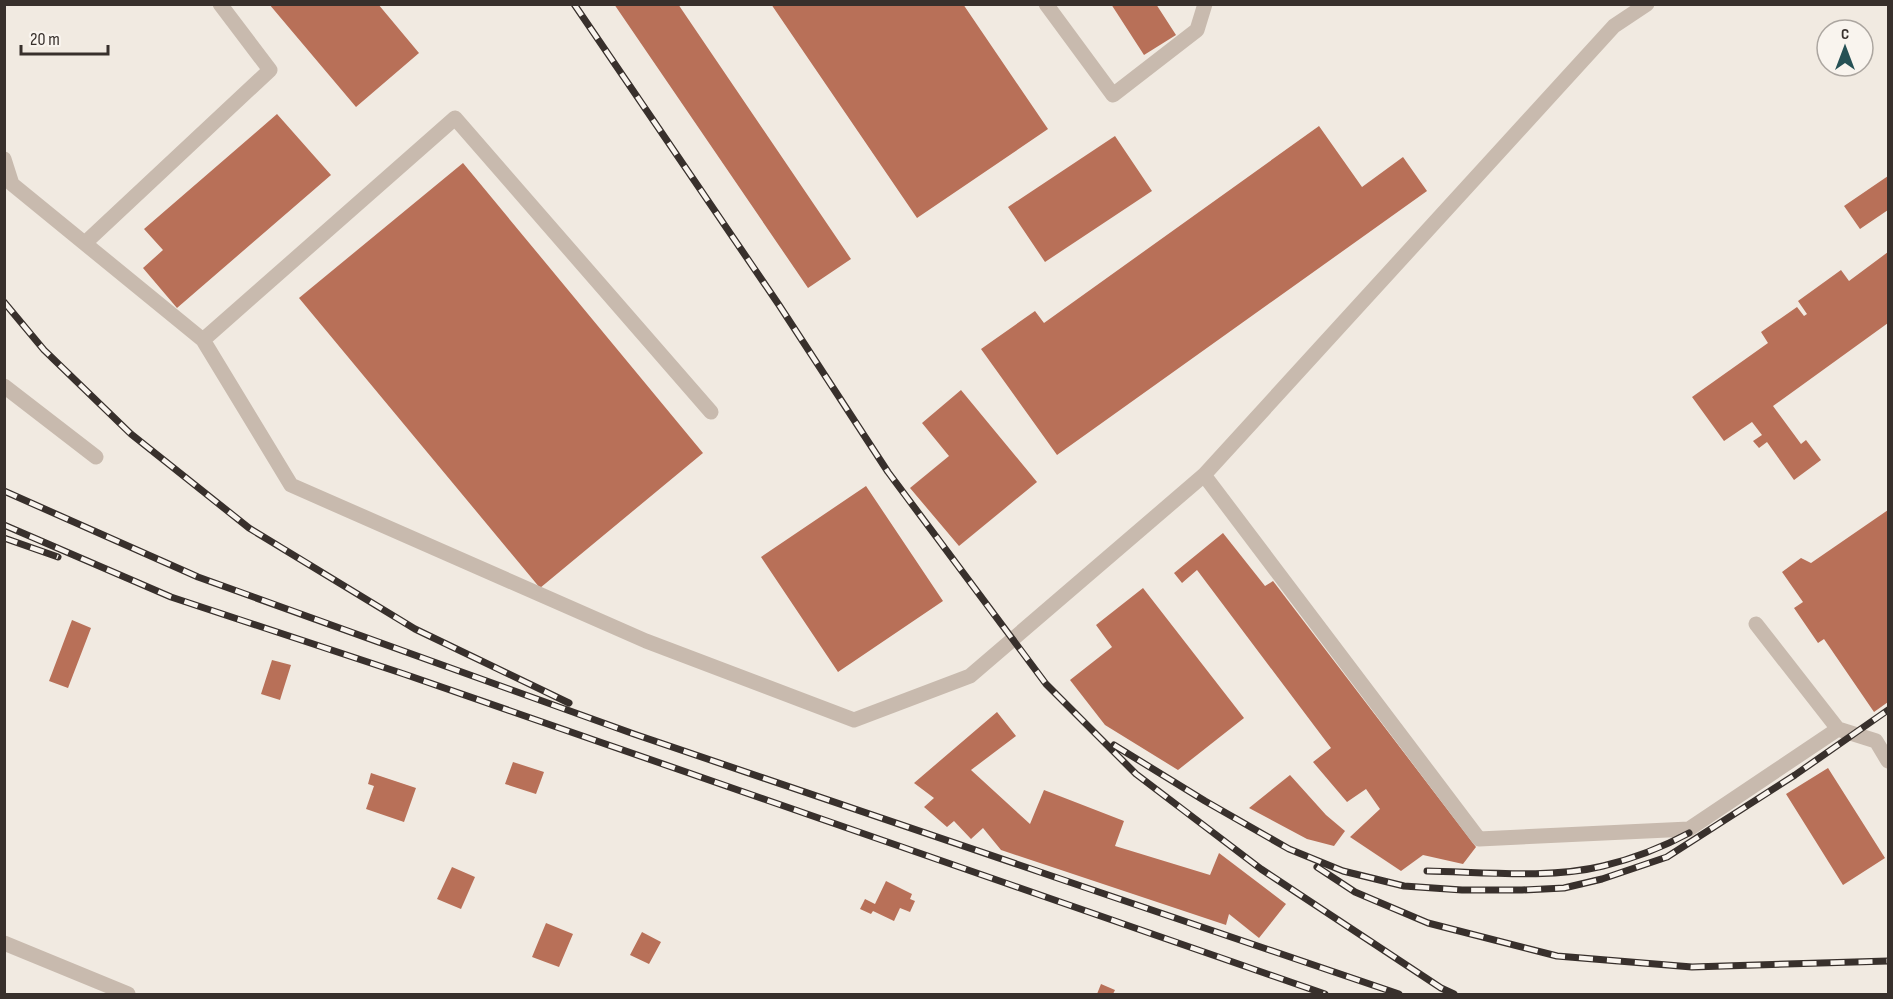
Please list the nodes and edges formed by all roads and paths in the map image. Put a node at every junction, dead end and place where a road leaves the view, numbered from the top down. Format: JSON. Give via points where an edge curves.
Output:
{"nodes":[{"id":1,"x":220,"y":4,"type":"edge"},
{"id":2,"x":1046,"y":4,"type":"edge"},
{"id":3,"x":1205,"y":4,"type":"edge"},
{"id":4,"x":1647,"y":4,"type":"edge"},
{"id":5,"x":1629,"y":9,"type":"edge"},
{"id":6,"x":4,"y":159,"type":"edge"},
{"id":7,"x":85,"y":243,"type":"junction"},
{"id":8,"x":203,"y":340,"type":"junction"},
{"id":9,"x":4,"y":386,"type":"edge"},
{"id":10,"x":711,"y":412,"type":"dead end"},
{"id":11,"x":96,"y":457,"type":"dead end"},
{"id":12,"x":1204,"y":475,"type":"junction"},
{"id":13,"x":1756,"y":624,"type":"dead end"},
{"id":14,"x":1838,"y":729,"type":"junction"},
{"id":15,"x":1888,"y":761,"type":"edge"},
{"id":16,"x":4,"y":943,"type":"edge"},
{"id":17,"x":128,"y":994,"type":"edge"}],
"edges":[{"from":1,"to":7,"type":"street","via":[[270,70]]},
{"from":2,"to":3,"type":"street","via":[[1113,95],[1197,30]]},
{"from":4,"to":5,"type":"street"},
{"from":5,"to":12,"type":"street"},
{"from":6,"to":7,"type":"street","via":[[12,184]]},
{"from":7,"to":8,"type":"street"},
{"from":8,"to":10,"type":"street","via":[[455,118]]},
{"from":8,"to":12,"type":"street","via":[[291,485],[646,641],[854,720],[970,676]]},
{"from":9,"to":11,"type":"street"},
{"from":12,"to":14,"type":"street","via":[[1479,838],[1689,829]]},
{"from":13,"to":14,"type":"street"},
{"from":14,"to":15,"type":"street","via":[[1876,741]]},
{"from":16,"to":17,"type":"street"}]}
